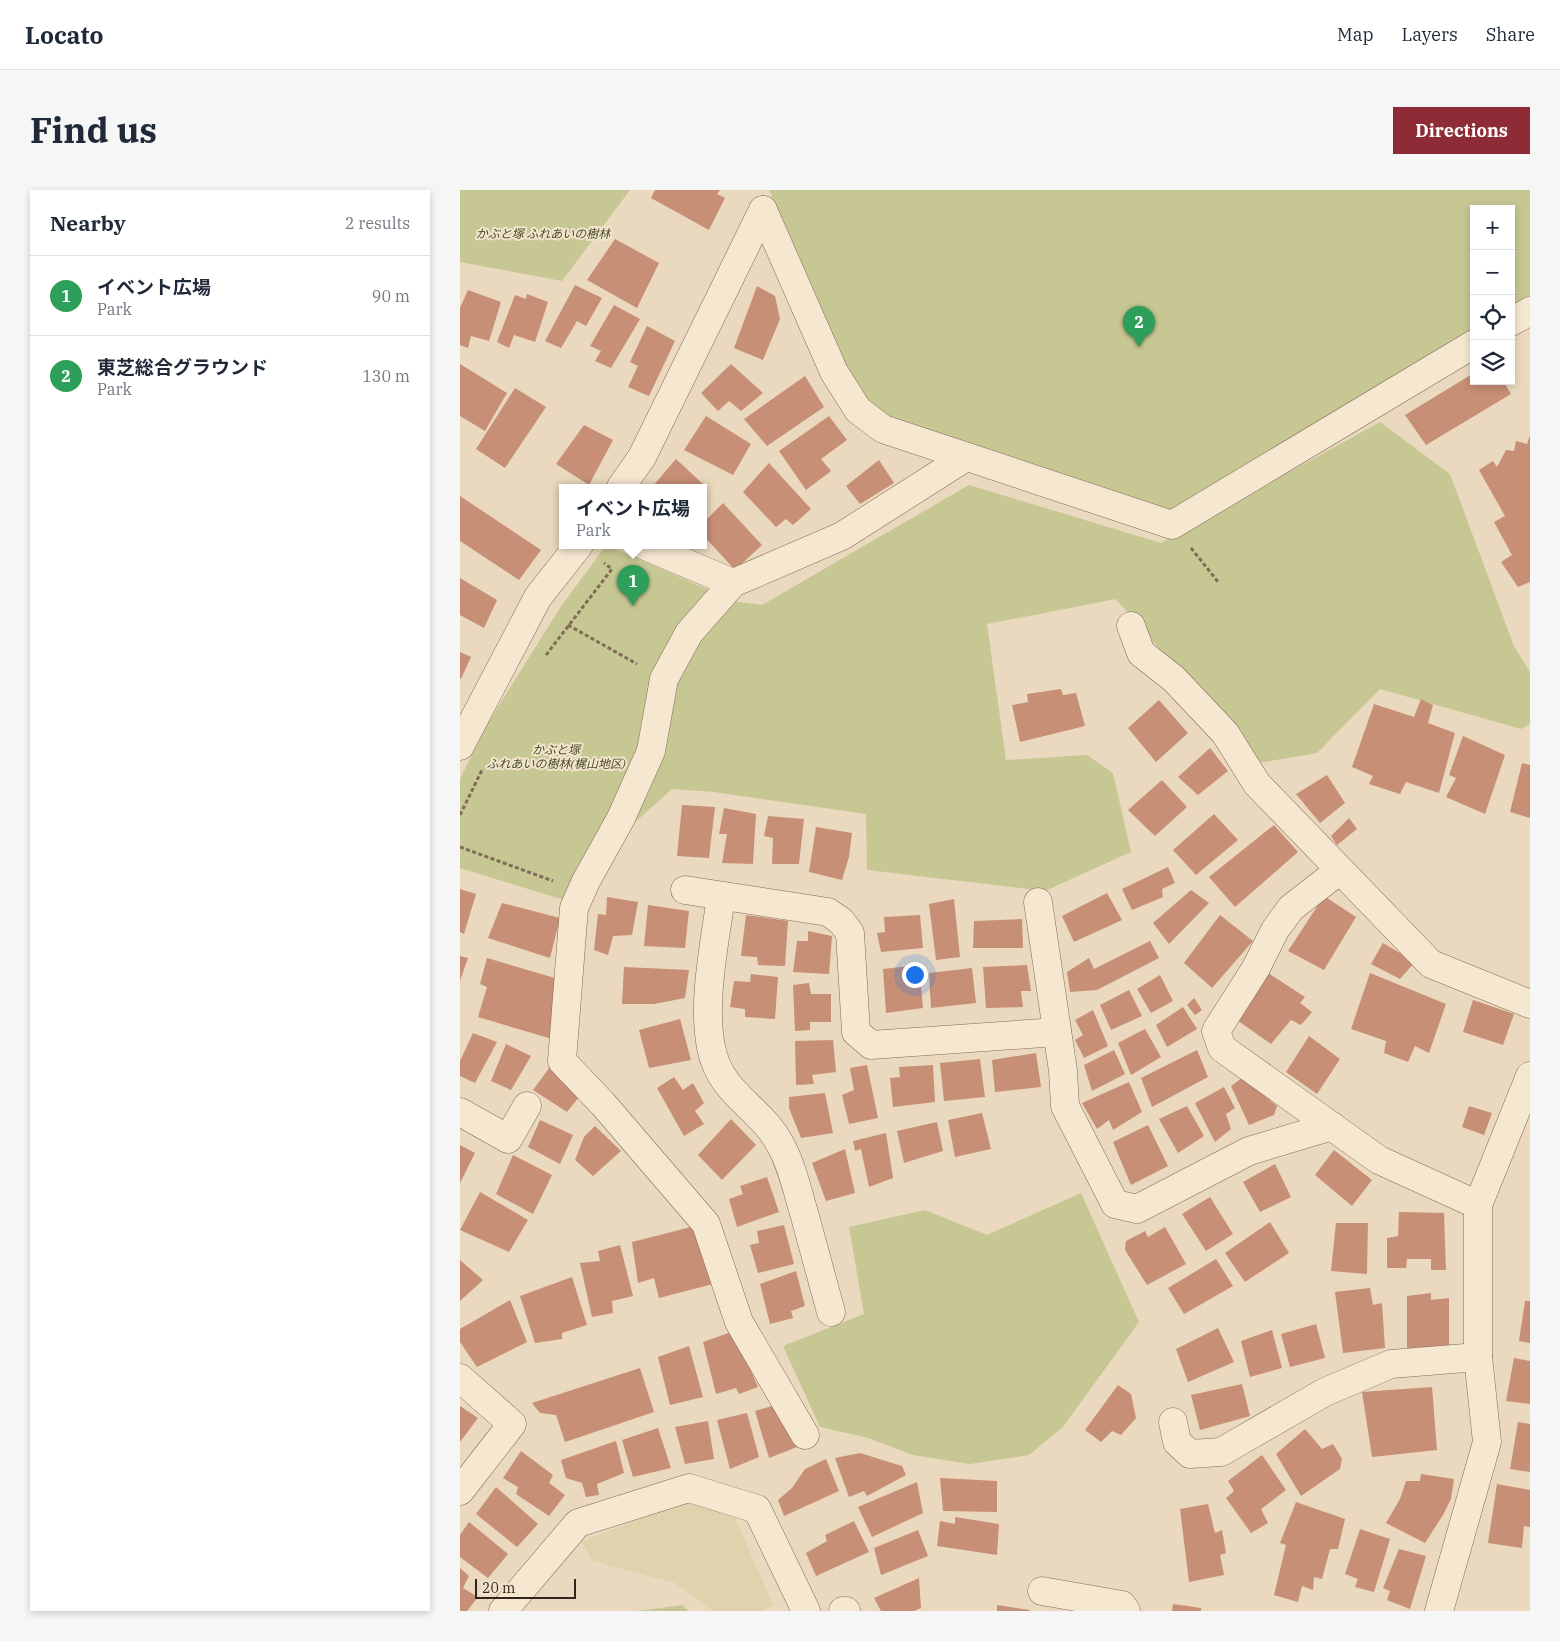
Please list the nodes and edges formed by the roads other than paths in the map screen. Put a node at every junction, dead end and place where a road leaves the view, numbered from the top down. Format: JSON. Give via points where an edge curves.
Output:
{"nodes":[{"id":1,"x":1530,"y":311,"type":"edge"},
{"id":2,"x":1515,"y":320,"type":"edge"},
{"id":3,"x":1470,"y":346,"type":"edge"},
{"id":4,"x":966,"y":457,"type":"junction"},
{"id":5,"x":623,"y":484,"type":"edge"},
{"id":6,"x":576,"y":549,"type":"edge"},
{"id":7,"x":653,"y":549,"type":"edge"},
{"id":8,"x":734,"y":583,"type":"junction"},
{"id":9,"x":1131,"y":626,"type":"dead end"},
{"id":10,"x":460,"y":746,"type":"edge"},
{"id":11,"x":1340,"y":870,"type":"junction"},
{"id":12,"x":685,"y":890,"type":"dead end"},
{"id":13,"x":720,"y":896,"type":"junction"},
{"id":14,"x":1038,"y":902,"type":"dead end"},
{"id":15,"x":1530,"y":1004,"type":"edge"},
{"id":16,"x":1057,"y":1032,"type":"junction"},
{"id":17,"x":1530,"y":1076,"type":"edge"},
{"id":18,"x":527,"y":1106,"type":"dead end"},
{"id":19,"x":460,"y":1112,"type":"edge"},
{"id":20,"x":1332,"y":1126,"type":"junction"},
{"id":21,"x":1478,"y":1205,"type":"junction"},
{"id":22,"x":831,"y":1312,"type":"dead end"},
{"id":23,"x":1478,"y":1357,"type":"junction"},
{"id":24,"x":460,"y":1378,"type":"edge"},
{"id":25,"x":1173,"y":1422,"type":"dead end"},
{"id":26,"x":805,"y":1435,"type":"dead end"},
{"id":27,"x":460,"y":1491,"type":"edge"},
{"id":28,"x":1042,"y":1591,"type":"dead end"},
{"id":29,"x":503,"y":1611,"type":"edge"},
{"id":30,"x":806,"y":1611,"type":"edge"},
{"id":31,"x":1126,"y":1611,"type":"edge"},
{"id":32,"x":1439,"y":1611,"type":"edge"}],
"edges":[{"from":1,"to":2,"type":"street"},
{"from":3,"to":4,"type":"street","via":[[1172,524]]},
{"from":4,"to":5,"type":"street","via":[[883,429],[858,410],[834,372],[763,210],[642,457]]},
{"from":4,"to":8,"type":"street","via":[[842,536]]},
{"from":6,"to":10,"type":"street","via":[[538,597]]},
{"from":7,"to":8,"type":"street"},
{"from":8,"to":26,"type":"street","via":[[689,633],[664,679],[651,751],[621,818],[574,908],[562,1061],[706,1224],[738,1322]]},
{"from":9,"to":11,"type":"street","via":[[1141,653],[1174,679],[1225,733],[1257,784]]},
{"from":11,"to":15,"type":"street","via":[[1430,964]]},
{"from":11,"to":20,"type":"street","via":[[1291,908],[1216,1031],[1222,1048]]},
{"from":12,"to":13,"type":"street"},
{"from":13,"to":16,"type":"street","via":[[828,912],[841,921],[850,933],[856,1032],[871,1045]]},
{"from":13,"to":22,"type":"street","via":[[707,1013],[711,1048],[718,1070],[731,1091],[765,1122],[780,1144],[794,1177]]},
{"from":14,"to":16,"type":"street"},
{"from":16,"to":20,"type":"street","via":[[1065,1106],[1115,1204],[1137,1210],[1249,1151]]},
{"from":17,"to":21,"type":"street"},
{"from":18,"to":19,"type":"street","via":[[508,1139]]},
{"from":20,"to":21,"type":"street","via":[[1379,1160]]},
{"from":21,"to":23,"type":"street"},
{"from":23,"to":25,"type":"street","via":[[1391,1364],[1325,1392],[1220,1452],[1190,1454],[1177,1442]]},
{"from":23,"to":32,"type":"street","via":[[1487,1442]]},
{"from":24,"to":27,"type":"street","via":[[512,1424]]},
{"from":28,"to":31,"type":"street","via":[[1122,1605]]},
{"from":29,"to":30,"type":"street","via":[[578,1522],[689,1488],[757,1509]]}]}
